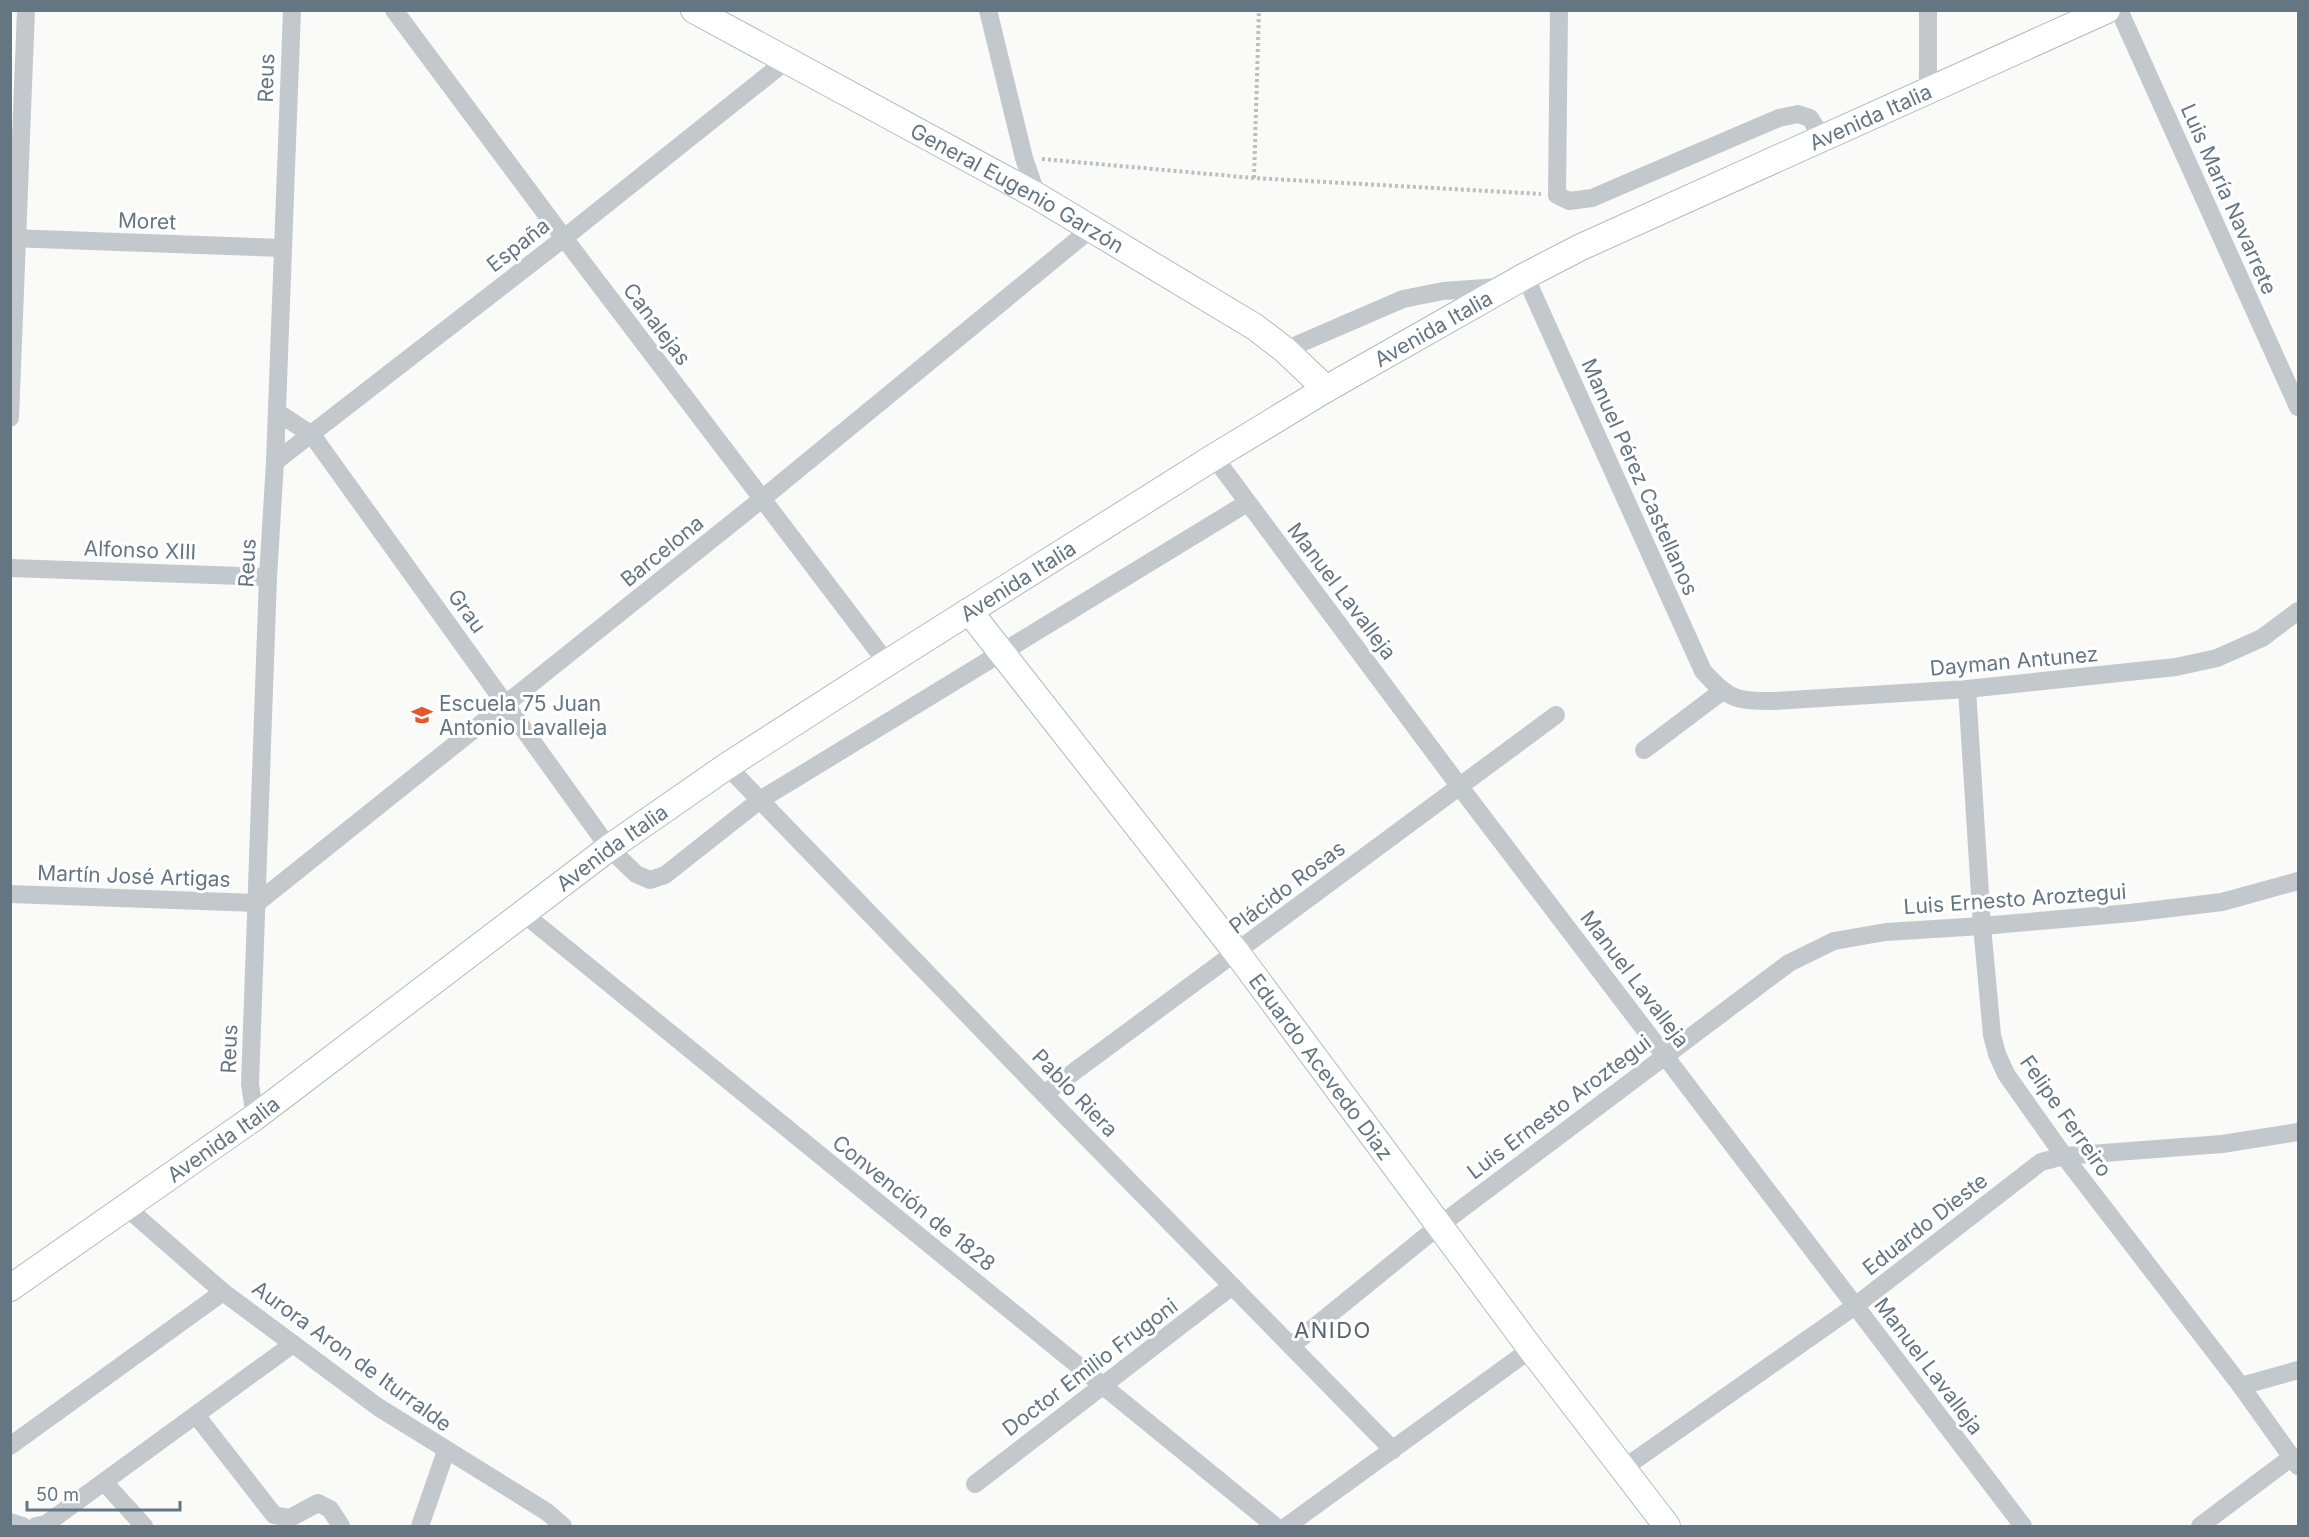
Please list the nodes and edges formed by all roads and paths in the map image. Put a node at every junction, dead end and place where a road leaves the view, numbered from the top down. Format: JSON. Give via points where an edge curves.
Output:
{"nodes":[{"id":1,"x":26,"y":10,"type":"edge"},
{"id":2,"x":292,"y":10,"type":"edge"},
{"id":3,"x":394,"y":10,"type":"edge"},
{"id":4,"x":694,"y":10,"type":"edge"},
{"id":5,"x":988,"y":10,"type":"edge"},
{"id":6,"x":1259,"y":10,"type":"edge"},
{"id":7,"x":1559,"y":10,"type":"edge"},
{"id":8,"x":1928,"y":10,"type":"edge"},
{"id":9,"x":2107,"y":10,"type":"edge"},
{"id":10,"x":2119,"y":10,"type":"edge"},
{"id":11,"x":786,"y":61,"type":"junction"},
{"id":12,"x":1928,"y":90,"type":"junction"},
{"id":13,"x":1822,"y":137,"type":"junction"},
{"id":14,"x":1024,"y":158,"type":"junction"},
{"id":15,"x":1254,"y":178,"type":"junction"},
{"id":16,"x":1037,"y":195,"type":"junction"},
{"id":17,"x":1557,"y":195,"type":"junction"},
{"id":18,"x":1092,"y":228,"type":"junction"},
{"id":19,"x":14,"y":238,"type":"edge"},
{"id":20,"x":564,"y":238,"type":"junction"},
{"id":21,"x":282,"y":248,"type":"junction"},
{"id":22,"x":1516,"y":281,"type":"junction"},
{"id":23,"x":1285,"y":350,"type":"junction"},
{"id":24,"x":1326,"y":389,"type":"junction"},
{"id":25,"x":2298,"y":407,"type":"edge"},
{"id":26,"x":277,"y":412,"type":"junction"},
{"id":27,"x":10,"y":418,"type":"edge"},
{"id":28,"x":312,"y":435,"type":"junction"},
{"id":29,"x":1214,"y":457,"type":"junction"},
{"id":30,"x":275,"y":462,"type":"junction"},
{"id":31,"x":762,"y":499,"type":"junction"},
{"id":32,"x":1247,"y":503,"type":"junction"},
{"id":33,"x":10,"y":568,"type":"edge"},
{"id":34,"x":268,"y":578,"type":"junction"},
{"id":35,"x":969,"y":611,"type":"junction"},
{"id":36,"x":2298,"y":611,"type":"edge"},
{"id":37,"x":1002,"y":654,"type":"junction"},
{"id":38,"x":887,"y":663,"type":"junction"},
{"id":39,"x":1968,"y":689,"type":"junction"},
{"id":40,"x":1721,"y":692,"type":"junction"},
{"id":41,"x":507,"y":705,"type":"junction"},
{"id":42,"x":1556,"y":715,"type":"dead end"},
{"id":43,"x":1644,"y":750,"type":"dead end"},
{"id":44,"x":727,"y":766,"type":"junction"},
{"id":45,"x":1461,"y":787,"type":"junction"},
{"id":46,"x":760,"y":800,"type":"junction"},
{"id":47,"x":609,"y":848,"type":"junction"},
{"id":48,"x":2298,"y":881,"type":"edge"},
{"id":49,"x":10,"y":894,"type":"edge"},
{"id":50,"x":257,"y":903,"type":"junction"},
{"id":51,"x":524,"y":914,"type":"junction"},
{"id":52,"x":1982,"y":926,"type":"junction"},
{"id":53,"x":1237,"y":953,"type":"junction"},
{"id":54,"x":1665,"y":1056,"type":"junction"},
{"id":55,"x":1044,"y":1094,"type":"junction"},
{"id":56,"x":255,"y":1117,"type":"junction"},
{"id":57,"x":2298,"y":1132,"type":"edge"},
{"id":58,"x":2064,"y":1156,"type":"junction"},
{"id":59,"x":126,"y":1207,"type":"junction"},
{"id":60,"x":1440,"y":1225,"type":"junction"},
{"id":61,"x":1232,"y":1286,"type":"junction"},
{"id":62,"x":10,"y":1288,"type":"edge"},
{"id":63,"x":223,"y":1292,"type":"junction"},
{"id":64,"x":1856,"y":1306,"type":"junction"},
{"id":65,"x":294,"y":1344,"type":"junction"},
{"id":66,"x":1291,"y":1346,"type":"junction"},
{"id":67,"x":1531,"y":1349,"type":"junction"},
{"id":68,"x":2298,"y":1370,"type":"edge"},
{"id":69,"x":1102,"y":1386,"type":"junction"},
{"id":70,"x":2241,"y":1386,"type":"junction"},
{"id":71,"x":196,"y":1415,"type":"junction"},
{"id":72,"x":10,"y":1446,"type":"edge"},
{"id":73,"x":1393,"y":1450,"type":"junction"},
{"id":74,"x":446,"y":1451,"type":"junction"},
{"id":75,"x":2295,"y":1461,"type":"edge"},
{"id":76,"x":1624,"y":1468,"type":"junction"},
{"id":77,"x":104,"y":1482,"type":"junction"},
{"id":78,"x":975,"y":1484,"type":"dead end"},
{"id":79,"x":10,"y":1522,"type":"edge"},
{"id":80,"x":23,"y":1527,"type":"edge"},
{"id":81,"x":36,"y":1527,"type":"edge"},
{"id":82,"x":144,"y":1527,"type":"edge"},
{"id":83,"x":341,"y":1527,"type":"edge"},
{"id":84,"x":420,"y":1527,"type":"edge"},
{"id":85,"x":563,"y":1527,"type":"edge"},
{"id":86,"x":1275,"y":1527,"type":"edge"},
{"id":87,"x":1287,"y":1527,"type":"edge"},
{"id":88,"x":1667,"y":1527,"type":"edge"},
{"id":89,"x":2023,"y":1527,"type":"edge"},
{"id":90,"x":2200,"y":1527,"type":"edge"}],
"edges":[{"from":1,"to":19,"type":"street"},
{"from":2,"to":21,"type":"street","name":"Reus"},
{"from":3,"to":20,"type":"street","name":"Canalejas"},
{"from":4,"to":11,"type":"street","name":"General Eugenio Garzón"},
{"from":5,"to":14,"type":"street"},
{"from":6,"to":15,"type":"path"},
{"from":7,"to":17,"type":"street"},
{"from":8,"to":12,"type":"street"},
{"from":9,"to":12,"type":"street","name":"Avenida Italia"},
{"from":10,"to":25,"type":"street","name":"Luis María Navarrete"},
{"from":11,"to":16,"type":"street","name":"General Eugenio Garzón"},
{"from":11,"to":20,"type":"street","name":"España"},
{"from":12,"to":13,"type":"street","name":"Avenida Italia"},
{"from":13,"to":17,"type":"street","via":[[1810,118],[1798,114],[1779,117],[1592,198],[1569,201]]},
{"from":13,"to":22,"type":"street","name":"Avenida Italia","via":[[1581,247]]},
{"from":14,"to":15,"type":"path"},
{"from":14,"to":16,"type":"street"},
{"from":15,"to":17,"type":"path"},
{"from":16,"to":18,"type":"street","name":"General Eugenio Garzón"},
{"from":18,"to":23,"type":"street","name":"General Eugenio Garzón","via":[[1255,327]]},
{"from":18,"to":31,"type":"street","name":"Barcelona"},
{"from":19,"to":21,"type":"street","name":"Moret"},
{"from":19,"to":27,"type":"street"},
{"from":20,"to":28,"type":"street","name":"España"},
{"from":20,"to":31,"type":"street","name":"Canalejas"},
{"from":21,"to":26,"type":"street","name":"Reus"},
{"from":22,"to":23,"type":"street","via":[[1403,299]]},
{"from":22,"to":24,"type":"street","name":"Avenida Italia"},
{"from":22,"to":40,"type":"street","name":"Manuel Pérez Castellanos","via":[[1703,670]]},
{"from":23,"to":24,"type":"street","name":"General Eugenio Garzón"},
{"from":24,"to":29,"type":"street","name":"Avenida Italia"},
{"from":26,"to":28,"type":"street","name":"Grau"},
{"from":26,"to":30,"type":"street","name":"Reus"},
{"from":28,"to":30,"type":"street","name":"España"},
{"from":28,"to":41,"type":"street","name":"Grau"},
{"from":29,"to":32,"type":"street","name":"Manuel Lavalleja"},
{"from":29,"to":35,"type":"street","name":"Avenida Italia"},
{"from":30,"to":34,"type":"street","name":"Reus"},
{"from":31,"to":38,"type":"street","name":"Canalejas"},
{"from":31,"to":41,"type":"street","name":"Barcelona"},
{"from":32,"to":37,"type":"street"},
{"from":32,"to":45,"type":"street","name":"Manuel Lavalleja"},
{"from":33,"to":34,"type":"street","name":"Alfonso XIII"},
{"from":34,"to":50,"type":"street","name":"Reus"},
{"from":35,"to":37,"type":"street","name":"Eduardo Acevedo Diaz"},
{"from":35,"to":38,"type":"street","name":"Avenida Italia"},
{"from":36,"to":39,"type":"street","name":"Dayman Antunez","via":[[2262,638],[2217,658],[2176,667]]},
{"from":37,"to":46,"type":"street"},
{"from":37,"to":53,"type":"street","name":"Eduardo Acevedo Diaz"},
{"from":38,"to":44,"type":"street","name":"Avenida Italia"},
{"from":39,"to":40,"type":"street","name":"Dayman Antunez","via":[[1775,701],[1746,701]]},
{"from":39,"to":52,"type":"street","name":"Felipe Ferreiro"},
{"from":40,"to":43,"type":"street"},
{"from":41,"to":47,"type":"street","name":"Grau"},
{"from":41,"to":50,"type":"street","name":"Barcelona"},
{"from":42,"to":45,"type":"street","name":"Plácido Rosas"},
{"from":44,"to":46,"type":"street","name":"Pablo Riera"},
{"from":44,"to":47,"type":"street","name":"Avenida Italia"},
{"from":45,"to":53,"type":"street","name":"Plácido Rosas"},
{"from":45,"to":54,"type":"street","name":"Manuel Lavalleja"},
{"from":46,"to":47,"type":"street","name":"Grau","via":[[665,875],[650,880],[636,874]]},
{"from":46,"to":55,"type":"street","name":"Pablo Riera"},
{"from":47,"to":51,"type":"street","name":"Avenida Italia"},
{"from":48,"to":52,"type":"street","name":"Luis Ernesto Aroztegui","via":[[2222,902]]},
{"from":49,"to":50,"type":"street","name":"Martín José Artigas"},
{"from":50,"to":56,"type":"street","name":"Reus","via":[[250,1084]]},
{"from":51,"to":56,"type":"street","name":"Avenida Italia"},
{"from":51,"to":69,"type":"street","name":"Convención de 1828"},
{"from":52,"to":54,"type":"street","name":"Luis Ernesto Aroztegui","via":[[1886,932],[1834,941],[1789,963]]},
{"from":52,"to":58,"type":"street","name":"Felipe Ferreiro","via":[[1997,1054],[2006,1074]]},
{"from":53,"to":55,"type":"street","name":"Plácido Rosas"},
{"from":53,"to":60,"type":"street","name":"Eduardo Acevedo Diaz"},
{"from":54,"to":60,"type":"street","name":"Luis Ernesto Aroztegui"},
{"from":54,"to":64,"type":"street","name":"Manuel Lavalleja"},
{"from":55,"to":61,"type":"street","name":"Pablo Riera"},
{"from":56,"to":59,"type":"street","name":"Avenida Italia"},
{"from":57,"to":58,"type":"street","name":"Eduardo Dieste","via":[[2222,1144]]},
{"from":58,"to":64,"type":"street","name":"Eduardo Dieste","via":[[2041,1162]]},
{"from":58,"to":70,"type":"street","name":"Felipe Ferreiro"},
{"from":59,"to":62,"type":"street","name":"Avenida Italia"},
{"from":59,"to":63,"type":"street","name":"Aurora Aron de Iturralde"},
{"from":60,"to":66,"type":"street","name":"Luis Ernesto Aroztegui"},
{"from":60,"to":67,"type":"street","name":"Eduardo Acevedo Diaz"},
{"from":61,"to":66,"type":"street","name":"Pablo Riera"},
{"from":61,"to":69,"type":"street","name":"Doctor Emilio Frugoni"},
{"from":63,"to":65,"type":"street","name":"Aurora Aron de Iturralde"},
{"from":63,"to":72,"type":"street"},
{"from":64,"to":76,"type":"street","name":"Eduardo Dieste"},
{"from":64,"to":89,"type":"street","name":"Manuel Lavalleja"},
{"from":65,"to":71,"type":"street"},
{"from":65,"to":74,"type":"street","name":"Aurora Aron de Iturralde","via":[[378,1407]]},
{"from":66,"to":73,"type":"street","name":"Pablo Riera"},
{"from":67,"to":73,"type":"street"},
{"from":67,"to":76,"type":"street","name":"Eduardo Acevedo Diaz"},
{"from":68,"to":70,"type":"street"},
{"from":69,"to":78,"type":"street","name":"Doctor Emilio Frugoni"},
{"from":69,"to":86,"type":"street","name":"Convención de 1828"},
{"from":70,"to":75,"type":"street","name":"Felipe Ferreiro"},
{"from":71,"to":77,"type":"street"},
{"from":71,"to":83,"type":"street","via":[[274,1515],[290,1518],[318,1503],[330,1509]]},
{"from":73,"to":87,"type":"street"},
{"from":74,"to":84,"type":"street"},
{"from":74,"to":85,"type":"street","name":"Aurora Aron de Iturralde","via":[[547,1512]]},
{"from":75,"to":90,"type":"street"},
{"from":76,"to":88,"type":"street","name":"Eduardo Acevedo Diaz"},
{"from":77,"to":81,"type":"street","via":[[46,1524]]},
{"from":77,"to":82,"type":"street"},
{"from":79,"to":80,"type":"street"}]}
